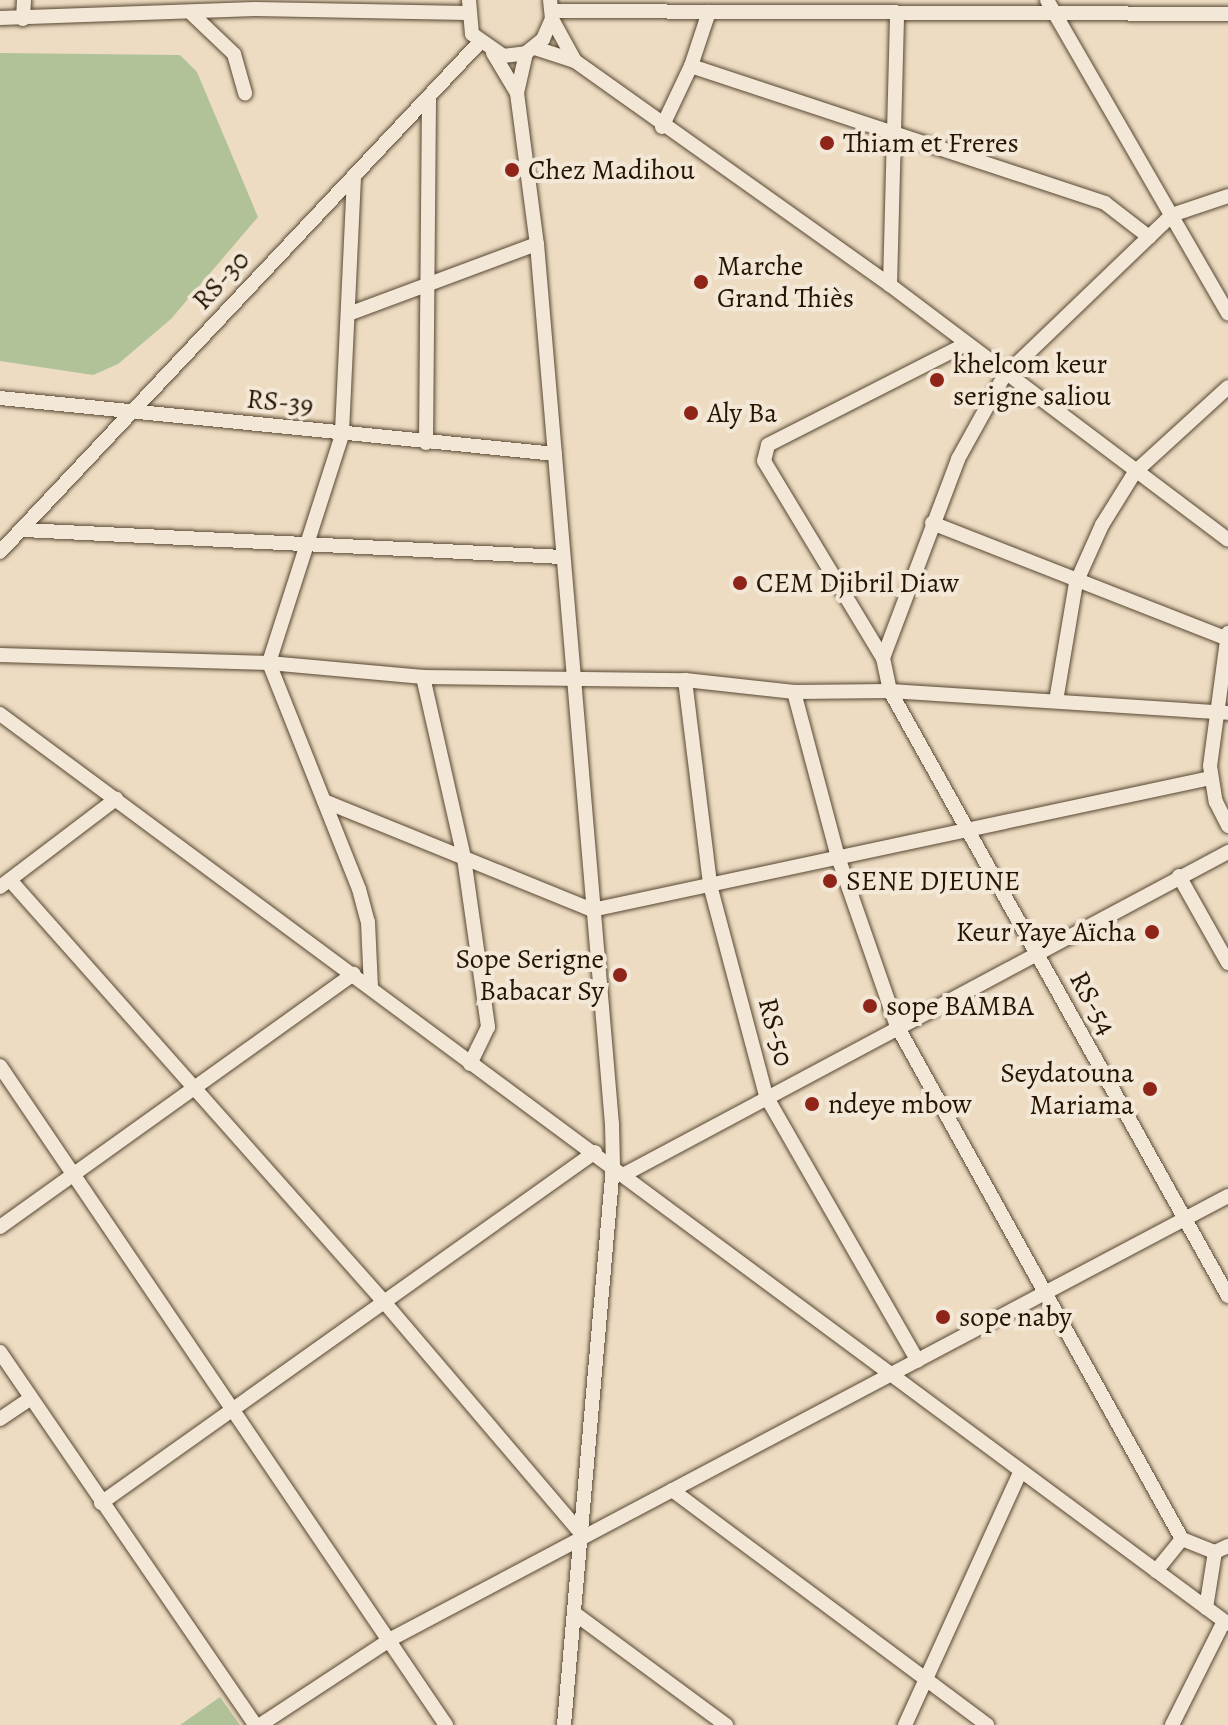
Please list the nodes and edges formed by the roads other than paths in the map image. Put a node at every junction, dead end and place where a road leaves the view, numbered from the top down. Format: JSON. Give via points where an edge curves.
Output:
{"nodes":[{"id":1,"x":24,"y":0,"type":"edge"},
{"id":2,"x":1047,"y":0,"type":"edge"},
{"id":3,"x":254,"y":5,"type":"edge"},
{"id":4,"x":467,"y":6,"type":"edge"},
{"id":5,"x":729,"y":6,"type":"edge"},
{"id":6,"x":552,"y":7,"type":"edge"},
{"id":7,"x":1186,"y":7,"type":"edge"},
{"id":8,"x":709,"y":12,"type":"junction"},
{"id":9,"x":897,"y":13,"type":"junction"},
{"id":10,"x":192,"y":14,"type":"junction"},
{"id":11,"x":1228,"y":14,"type":"edge"},
{"id":12,"x":1056,"y":15,"type":"junction"},
{"id":13,"x":0,"y":18,"type":"edge"},
{"id":14,"x":23,"y":19,"type":"junction"},
{"id":15,"x":479,"y":43,"type":"junction"},
{"id":16,"x":531,"y":50,"type":"junction"},
{"id":17,"x":493,"y":53,"type":"junction"},
{"id":18,"x":575,"y":61,"type":"junction"},
{"id":19,"x":691,"y":66,"type":"junction"},
{"id":20,"x":245,"y":93,"type":"dead end"},
{"id":21,"x":517,"y":93,"type":"junction"},
{"id":22,"x":429,"y":97,"type":"junction"},
{"id":23,"x":662,"y":127,"type":"junction"},
{"id":24,"x":894,"y":133,"type":"junction"},
{"id":25,"x":354,"y":177,"type":"junction"},
{"id":26,"x":1228,"y":196,"type":"edge"},
{"id":27,"x":1172,"y":215,"type":"junction"},
{"id":28,"x":1149,"y":237,"type":"junction"},
{"id":29,"x":537,"y":244,"type":"junction"},
{"id":30,"x":429,"y":284,"type":"junction"},
{"id":31,"x":890,"y":285,"type":"junction"},
{"id":32,"x":351,"y":313,"type":"junction"},
{"id":33,"x":1228,"y":314,"type":"edge"},
{"id":34,"x":966,"y":344,"type":"junction"},
{"id":35,"x":1004,"y":376,"type":"junction"},
{"id":36,"x":1228,"y":387,"type":"edge"},
{"id":37,"x":0,"y":398,"type":"edge"},
{"id":38,"x":131,"y":412,"type":"junction"},
{"id":39,"x":342,"y":435,"type":"junction"},
{"id":40,"x":426,"y":443,"type":"junction"},
{"id":41,"x":555,"y":454,"type":"junction"},
{"id":42,"x":1135,"y":472,"type":"junction"},
{"id":43,"x":932,"y":523,"type":"junction"},
{"id":44,"x":24,"y":530,"type":"junction"},
{"id":45,"x":1228,"y":540,"type":"edge"},
{"id":46,"x":308,"y":545,"type":"junction"},
{"id":47,"x":0,"y":552,"type":"edge"},
{"id":48,"x":562,"y":557,"type":"junction"},
{"id":49,"x":1076,"y":583,"type":"junction"},
{"id":50,"x":1226,"y":636,"type":"edge"},
{"id":51,"x":0,"y":655,"type":"edge"},
{"id":52,"x":883,"y":658,"type":"junction"},
{"id":53,"x":269,"y":663,"type":"junction"},
{"id":54,"x":423,"y":677,"type":"junction"},
{"id":55,"x":573,"y":678,"type":"junction"},
{"id":56,"x":685,"y":680,"type":"junction"},
{"id":57,"x":890,"y":691,"type":"junction"},
{"id":58,"x":794,"y":692,"type":"junction"},
{"id":59,"x":1056,"y":701,"type":"junction"},
{"id":60,"x":1221,"y":712,"type":"edge"},
{"id":61,"x":0,"y":714,"type":"edge"},
{"id":62,"x":1211,"y":778,"type":"junction"},
{"id":63,"x":116,"y":799,"type":"junction"},
{"id":64,"x":324,"y":801,"type":"junction"},
{"id":65,"x":1228,"y":826,"type":"edge"},
{"id":66,"x":967,"y":831,"type":"junction"},
{"id":67,"x":1228,"y":852,"type":"edge"},
{"id":68,"x":838,"y":857,"type":"junction"},
{"id":69,"x":464,"y":858,"type":"junction"},
{"id":70,"x":1179,"y":876,"type":"junction"},
{"id":71,"x":5,"y":883,"type":"edge"},
{"id":72,"x":710,"y":885,"type":"junction"},
{"id":73,"x":592,"y":910,"type":"junction"},
{"id":74,"x":1036,"y":951,"type":"junction"},
{"id":75,"x":1228,"y":963,"type":"edge"},
{"id":76,"x":354,"y":974,"type":"junction"},
{"id":77,"x":371,"y":987,"type":"junction"},
{"id":78,"x":897,"y":1026,"type":"junction"},
{"id":79,"x":470,"y":1064,"type":"junction"},
{"id":80,"x":0,"y":1066,"type":"edge"},
{"id":81,"x":195,"y":1091,"type":"junction"},
{"id":82,"x":766,"y":1096,"type":"junction"},
{"id":83,"x":595,"y":1152,"type":"junction"},
{"id":84,"x":619,"y":1170,"type":"junction"},
{"id":85,"x":75,"y":1176,"type":"junction"},
{"id":86,"x":1228,"y":1196,"type":"edge"},
{"id":87,"x":1184,"y":1220,"type":"junction"},
{"id":88,"x":0,"y":1227,"type":"edge"},
{"id":89,"x":1046,"y":1295,"type":"junction"},
{"id":90,"x":1228,"y":1296,"type":"edge"},
{"id":91,"x":385,"y":1303,"type":"junction"},
{"id":92,"x":0,"y":1352,"type":"edge"},
{"id":93,"x":918,"y":1361,"type":"junction"},
{"id":94,"x":890,"y":1374,"type":"junction"},
{"id":95,"x":30,"y":1399,"type":"junction"},
{"id":96,"x":233,"y":1407,"type":"junction"},
{"id":97,"x":0,"y":1419,"type":"edge"},
{"id":98,"x":1021,"y":1471,"type":"junction"},
{"id":99,"x":672,"y":1490,"type":"junction"},
{"id":100,"x":101,"y":1503,"type":"junction"},
{"id":101,"x":579,"y":1536,"type":"junction"},
{"id":102,"x":1182,"y":1539,"type":"junction"},
{"id":103,"x":1221,"y":1549,"type":"edge"},
{"id":104,"x":1156,"y":1571,"type":"junction"},
{"id":105,"x":1206,"y":1608,"type":"junction"},
{"id":106,"x":574,"y":1613,"type":"junction"},
{"id":107,"x":1226,"y":1623,"type":"edge"},
{"id":108,"x":391,"y":1639,"type":"junction"},
{"id":109,"x":926,"y":1679,"type":"junction"},
{"id":110,"x":258,"y":1725,"type":"edge"},
{"id":111,"x":446,"y":1725,"type":"edge"},
{"id":112,"x":564,"y":1725,"type":"edge"},
{"id":113,"x":726,"y":1725,"type":"edge"},
{"id":114,"x":905,"y":1725,"type":"edge"},
{"id":115,"x":987,"y":1725,"type":"edge"},
{"id":116,"x":1172,"y":1725,"type":"edge"}],
"edges":[{"from":1,"to":14,"type":"street"},
{"from":2,"to":12,"type":"street"},
{"from":3,"to":4,"type":"street"},
{"from":3,"to":10,"type":"street"},
{"from":4,"to":15,"type":"street"},
{"from":5,"to":8,"type":"street"},
{"from":5,"to":9,"type":"street"},
{"from":6,"to":8,"type":"street"},
{"from":6,"to":16,"type":"street"},
{"from":6,"to":18,"type":"street"},
{"from":7,"to":11,"type":"street"},
{"from":7,"to":12,"type":"street"},
{"from":8,"to":19,"type":"street"},
{"from":9,"to":12,"type":"street"},
{"from":9,"to":24,"type":"street"},
{"from":10,"to":14,"type":"street"},
{"from":10,"to":20,"type":"street","via":[[234,54]]},
{"from":12,"to":27,"type":"street"},
{"from":13,"to":14,"type":"street"},
{"from":15,"to":17,"type":"street"},
{"from":15,"to":22,"type":"street","name":"RS-30"},
{"from":16,"to":17,"type":"street"},
{"from":16,"to":18,"type":"street"},
{"from":16,"to":21,"type":"street"},
{"from":17,"to":21,"type":"street"},
{"from":18,"to":23,"type":"street"},
{"from":19,"to":23,"type":"street"},
{"from":19,"to":24,"type":"street"},
{"from":21,"to":29,"type":"street"},
{"from":22,"to":25,"type":"street","name":"RS-30"},
{"from":22,"to":30,"type":"street"},
{"from":23,"to":31,"type":"street"},
{"from":24,"to":28,"type":"street","via":[[1105,203]]},
{"from":24,"to":31,"type":"street"},
{"from":25,"to":32,"type":"street"},
{"from":25,"to":38,"type":"street","name":"RS-30"},
{"from":26,"to":27,"type":"street"},
{"from":27,"to":28,"type":"street"},
{"from":27,"to":33,"type":"street"},
{"from":28,"to":35,"type":"street"},
{"from":29,"to":30,"type":"street"},
{"from":29,"to":41,"type":"street"},
{"from":30,"to":32,"type":"street"},
{"from":30,"to":40,"type":"street"},
{"from":31,"to":34,"type":"street"},
{"from":32,"to":39,"type":"street"},
{"from":34,"to":35,"type":"street"},
{"from":34,"to":52,"type":"street","via":[[764,451],[764,461]]},
{"from":35,"to":42,"type":"street"},
{"from":35,"to":43,"type":"street","via":[[958,459]]},
{"from":36,"to":42,"type":"street"},
{"from":37,"to":38,"type":"street","name":"RS-39"},
{"from":38,"to":39,"type":"street","name":"RS-39"},
{"from":38,"to":44,"type":"street","name":"RS-30"},
{"from":39,"to":40,"type":"street","name":"RS-39"},
{"from":39,"to":46,"type":"street"},
{"from":40,"to":41,"type":"street","name":"RS-39"},
{"from":41,"to":48,"type":"street"},
{"from":42,"to":45,"type":"street"},
{"from":42,"to":49,"type":"street","via":[[1102,525]]},
{"from":43,"to":49,"type":"street"},
{"from":43,"to":52,"type":"street"},
{"from":44,"to":46,"type":"street"},
{"from":44,"to":47,"type":"street","name":"RS-30"},
{"from":46,"to":48,"type":"street"},
{"from":46,"to":53,"type":"street"},
{"from":48,"to":55,"type":"street"},
{"from":49,"to":50,"type":"street"},
{"from":49,"to":59,"type":"street"},
{"from":50,"to":60,"type":"street"},
{"from":51,"to":53,"type":"street"},
{"from":52,"to":57,"type":"street","name":"RS-54"},
{"from":53,"to":54,"type":"street"},
{"from":53,"to":64,"type":"street"},
{"from":54,"to":55,"type":"street"},
{"from":54,"to":69,"type":"street"},
{"from":55,"to":56,"type":"street"},
{"from":55,"to":73,"type":"street"},
{"from":56,"to":58,"type":"street"},
{"from":56,"to":72,"type":"street","name":"RS-50"},
{"from":57,"to":58,"type":"street"},
{"from":57,"to":59,"type":"street"},
{"from":57,"to":66,"type":"street","name":"RS-54"},
{"from":58,"to":68,"type":"street"},
{"from":59,"to":60,"type":"street"},
{"from":60,"to":62,"type":"street"},
{"from":61,"to":63,"type":"street"},
{"from":62,"to":65,"type":"street"},
{"from":62,"to":66,"type":"street"},
{"from":63,"to":71,"type":"street"},
{"from":63,"to":76,"type":"street"},
{"from":64,"to":69,"type":"street"},
{"from":64,"to":77,"type":"street","via":[[368,922]]},
{"from":66,"to":68,"type":"street"},
{"from":66,"to":74,"type":"street","name":"RS-54"},
{"from":67,"to":70,"type":"street"},
{"from":68,"to":72,"type":"street"},
{"from":68,"to":78,"type":"street"},
{"from":69,"to":73,"type":"street"},
{"from":69,"to":79,"type":"street","via":[[488,1027]]},
{"from":70,"to":74,"type":"street"},
{"from":70,"to":75,"type":"street"},
{"from":71,"to":81,"type":"street"},
{"from":72,"to":73,"type":"street"},
{"from":72,"to":82,"type":"street","name":"RS-50"},
{"from":73,"to":84,"type":"street"},
{"from":74,"to":78,"type":"street"},
{"from":74,"to":87,"type":"street","name":"RS-54"},
{"from":76,"to":77,"type":"street"},
{"from":76,"to":81,"type":"street"},
{"from":77,"to":79,"type":"street"},
{"from":78,"to":82,"type":"street"},
{"from":78,"to":89,"type":"street"},
{"from":79,"to":83,"type":"street"},
{"from":80,"to":85,"type":"street"},
{"from":81,"to":85,"type":"street"},
{"from":81,"to":91,"type":"street"},
{"from":82,"to":84,"type":"street"},
{"from":82,"to":93,"type":"street","name":"RS-50"},
{"from":83,"to":84,"type":"street"},
{"from":83,"to":91,"type":"street"},
{"from":84,"to":94,"type":"street"},
{"from":84,"to":101,"type":"street"},
{"from":85,"to":88,"type":"street"},
{"from":85,"to":96,"type":"street"},
{"from":86,"to":87,"type":"street"},
{"from":87,"to":89,"type":"street"},
{"from":87,"to":90,"type":"street","name":"RS-54"},
{"from":89,"to":93,"type":"street"},
{"from":89,"to":102,"type":"street"},
{"from":91,"to":96,"type":"street"},
{"from":91,"to":101,"type":"street"},
{"from":92,"to":95,"type":"street"},
{"from":93,"to":94,"type":"street"},
{"from":94,"to":98,"type":"street"},
{"from":94,"to":99,"type":"street"},
{"from":95,"to":97,"type":"street"},
{"from":95,"to":100,"type":"street"},
{"from":96,"to":100,"type":"street"},
{"from":96,"to":108,"type":"street"},
{"from":98,"to":104,"type":"street"},
{"from":98,"to":109,"type":"street"},
{"from":99,"to":101,"type":"street"},
{"from":99,"to":109,"type":"street"},
{"from":100,"to":110,"type":"street"},
{"from":101,"to":106,"type":"street"},
{"from":101,"to":108,"type":"street"},
{"from":102,"to":103,"type":"street"},
{"from":102,"to":104,"type":"street"},
{"from":103,"to":105,"type":"street"},
{"from":104,"to":105,"type":"street"},
{"from":105,"to":107,"type":"street"},
{"from":106,"to":112,"type":"street"},
{"from":106,"to":113,"type":"street"},
{"from":107,"to":116,"type":"street"},
{"from":108,"to":110,"type":"street"},
{"from":108,"to":111,"type":"street"},
{"from":109,"to":114,"type":"street"},
{"from":109,"to":115,"type":"street"}]}
